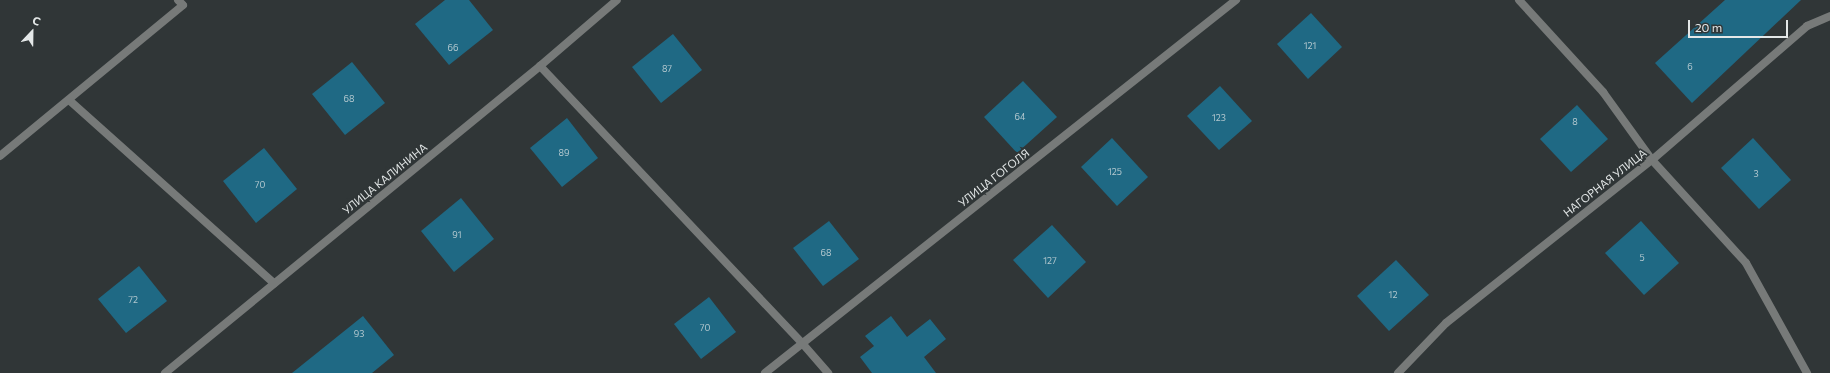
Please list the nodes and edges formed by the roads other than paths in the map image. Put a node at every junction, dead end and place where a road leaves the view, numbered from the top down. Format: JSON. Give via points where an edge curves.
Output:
{"nodes":[{"id":1,"x":178,"y":0,"type":"edge"},
{"id":2,"x":617,"y":0,"type":"edge"},
{"id":3,"x":1236,"y":0,"type":"edge"},
{"id":4,"x":1519,"y":0,"type":"edge"},
{"id":5,"x":1830,"y":16,"type":"edge"},
{"id":6,"x":540,"y":66,"type":"junction"},
{"id":7,"x":69,"y":100,"type":"junction"},
{"id":8,"x":0,"y":156,"type":"edge"},
{"id":9,"x":1652,"y":160,"type":"junction"},
{"id":10,"x":274,"y":283,"type":"junction"},
{"id":11,"x":802,"y":343,"type":"junction"},
{"id":12,"x":164,"y":373,"type":"edge"},
{"id":13,"x":765,"y":373,"type":"edge"},
{"id":14,"x":828,"y":373,"type":"edge"},
{"id":15,"x":1398,"y":373,"type":"edge"},
{"id":16,"x":1807,"y":373,"type":"edge"}],
"edges":[{"from":1,"to":7,"type":"street","via":[[183,5]]},
{"from":2,"to":6,"type":"street","name":"УЛИЦА КАЛИНИНА"},
{"from":3,"to":11,"type":"street","name":"УЛИЦА ГОГОЛЯ"},
{"from":4,"to":9,"type":"street","via":[[1603,92]]},
{"from":5,"to":9,"type":"street","name":"НАГОРНАЯ УЛИЦА","via":[[1807,26]]},
{"from":6,"to":10,"type":"street","name":"УЛИЦА КАЛИНИНА"},
{"from":6,"to":11,"type":"street"},
{"from":7,"to":8,"type":"street"},
{"from":7,"to":10,"type":"street"},
{"from":9,"to":15,"type":"street","name":"НАГОРНАЯ УЛИЦА","via":[[1446,323]]},
{"from":9,"to":16,"type":"street","via":[[1746,263]]},
{"from":10,"to":12,"type":"street","name":"УЛИЦА КАЛИНИНА"},
{"from":11,"to":13,"type":"street","name":"УЛИЦА ГОГОЛЯ"},
{"from":11,"to":14,"type":"street"}]}
